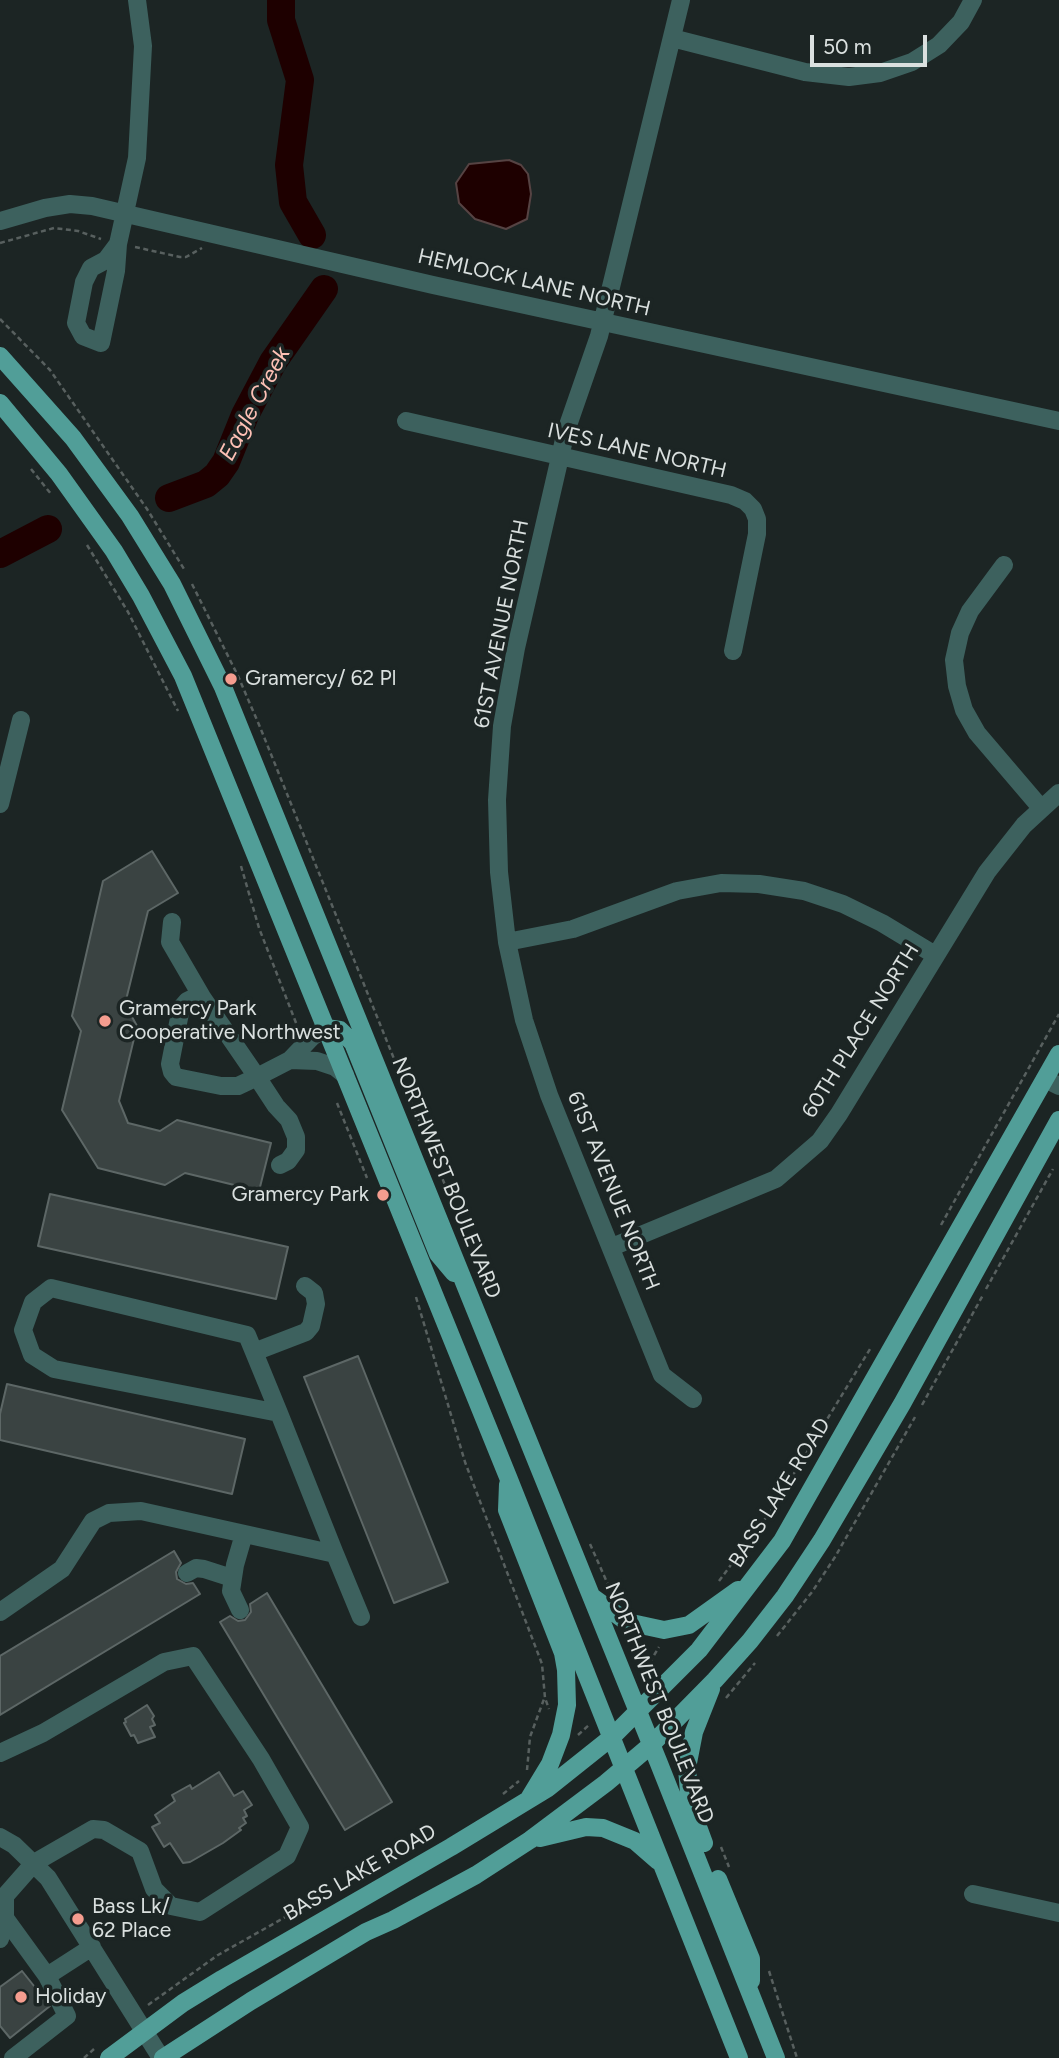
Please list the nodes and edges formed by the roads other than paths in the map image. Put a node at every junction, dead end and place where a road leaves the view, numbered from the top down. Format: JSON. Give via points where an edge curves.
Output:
{"nodes":[{"id":1,"x":137,"y":0,"type":"edge"},
{"id":2,"x":681,"y":0,"type":"edge"},
{"id":3,"x":973,"y":0,"type":"edge"},
{"id":4,"x":672,"y":37,"type":"junction"},
{"id":5,"x":125,"y":213,"type":"junction"},
{"id":6,"x":0,"y":222,"type":"edge"},
{"id":7,"x":118,"y":244,"type":"junction"},
{"id":8,"x":603,"y":322,"type":"junction"},
{"id":9,"x":0,"y":356,"type":"edge"},
{"id":10,"x":0,"y":403,"type":"edge"},
{"id":11,"x":405,"y":421,"type":"dead end"},
{"id":12,"x":1059,"y":421,"type":"edge"},
{"id":13,"x":560,"y":457,"type":"junction"},
{"id":14,"x":1004,"y":565,"type":"dead end"},
{"id":15,"x":733,"y":651,"type":"dead end"},
{"id":16,"x":21,"y":720,"type":"dead end"},
{"id":17,"x":1059,"y":793,"type":"edge"},
{"id":18,"x":0,"y":804,"type":"edge"},
{"id":19,"x":1041,"y":808,"type":"junction"},
{"id":20,"x":172,"y":922,"type":"dead end"},
{"id":21,"x":508,"y":943,"type":"junction"},
{"id":22,"x":935,"y":955,"type":"junction"},
{"id":23,"x":202,"y":997,"type":"junction"},
{"id":24,"x":326,"y":1028,"type":"junction"},
{"id":25,"x":1059,"y":1054,"type":"edge"},
{"id":26,"x":290,"y":1060,"type":"junction"},
{"id":27,"x":345,"y":1075,"type":"junction"},
{"id":28,"x":257,"y":1077,"type":"junction"},
{"id":29,"x":1052,"y":1082,"type":"edge"},
{"id":30,"x":1059,"y":1120,"type":"edge"},
{"id":31,"x":280,"y":1166,"type":"dead end"},
{"id":32,"x":612,"y":1247,"type":"junction"},
{"id":33,"x":463,"y":1283,"type":"junction"},
{"id":34,"x":305,"y":1286,"type":"dead end"},
{"id":35,"x":254,"y":1352,"type":"junction"},
{"id":36,"x":693,"y":1399,"type":"dead end"},
{"id":37,"x":279,"y":1413,"type":"junction"},
{"id":38,"x":508,"y":1476,"type":"junction"},
{"id":39,"x":244,"y":1534,"type":"junction"},
{"id":40,"x":335,"y":1554,"type":"junction"},
{"id":41,"x":187,"y":1573,"type":"dead end"},
{"id":42,"x":757,"y":1576,"type":"junction"},
{"id":43,"x":232,"y":1578,"type":"junction"},
{"id":44,"x":590,"y":1596,"type":"junction"},
{"id":45,"x":240,"y":1610,"type":"dead end"},
{"id":46,"x":0,"y":1612,"type":"edge"},
{"id":47,"x":361,"y":1617,"type":"dead end"},
{"id":48,"x":715,"y":1679,"type":"junction"},
{"id":49,"x":638,"y":1713,"type":"junction"},
{"id":50,"x":612,"y":1737,"type":"junction"},
{"id":51,"x":651,"y":1745,"type":"junction"},
{"id":52,"x":0,"y":1753,"type":"edge"},
{"id":53,"x":624,"y":1767,"type":"junction"},
{"id":54,"x":527,"y":1802,"type":"junction"},
{"id":55,"x":0,"y":1837,"type":"edge"},
{"id":56,"x":530,"y":1840,"type":"junction"},
{"id":57,"x":34,"y":1863,"type":"junction"},
{"id":58,"x":662,"y":1864,"type":"junction"},
{"id":59,"x":973,"y":1894,"type":"dead end"},
{"id":60,"x":1059,"y":1913,"type":"edge"},
{"id":61,"x":5,"y":1918,"type":"junction"},
{"id":62,"x":0,"y":1939,"type":"edge"},
{"id":63,"x":92,"y":1947,"type":"junction"},
{"id":64,"x":47,"y":1976,"type":"junction"},
{"id":65,"x":751,"y":1995,"type":"junction"},
{"id":66,"x":138,"y":2024,"type":"junction"},
{"id":67,"x":0,"y":2044,"type":"edge"},
{"id":68,"x":105,"y":2051,"type":"edge"},
{"id":69,"x":12,"y":2058,"type":"edge"},
{"id":70,"x":162,"y":2058,"type":"edge"},
{"id":71,"x":739,"y":2058,"type":"edge"},
{"id":72,"x":776,"y":2058,"type":"edge"}],
"edges":[{"from":1,"to":5,"type":"street","via":[[143,46],[141,104],[137,158]]},
{"from":2,"to":4,"type":"street","name":"61ST AVENUE NORTH"},
{"from":3,"to":4,"type":"street","via":[[961,22],[939,45],[912,62],[849,77],[805,72]]},
{"from":4,"to":8,"type":"street","name":"61ST AVENUE NORTH"},
{"from":5,"to":6,"type":"street","name":"HEMLOCK LANE NORTH","via":[[70,204]]},
{"from":5,"to":7,"type":"street"},
{"from":5,"to":8,"type":"street","name":"HEMLOCK LANE NORTH"},
{"from":7,"to":7,"type":"street","via":[[116,271],[101,342],[83,336],[76,323],[91,268],[106,260]]},
{"from":8,"to":12,"type":"street","name":"HEMLOCK LANE NORTH"},
{"from":8,"to":13,"type":"street","name":"61ST AVENUE NORTH"},
{"from":9,"to":33,"type":"main road","name":"NORTHWEST BOULEVARD","via":[[73,438],[123,505],[201,638]]},
{"from":10,"to":24,"type":"main road","via":[[86,510],[165,641]]},
{"from":11,"to":13,"type":"street","name":"IVES LANE NORTH"},
{"from":13,"to":15,"type":"street","name":"IVES LANE NORTH","via":[[731,495],[753,509],[757,534]]},
{"from":13,"to":21,"type":"street","name":"61ST AVENUE NORTH","via":[[502,726],[497,800]]},
{"from":14,"to":19,"type":"street","via":[[970,611],[960,633],[954,660],[957,686],[977,733]]},
{"from":16,"to":18,"type":"street"},
{"from":17,"to":19,"type":"street","name":"60TH PLACE NORTH"},
{"from":19,"to":22,"type":"street","name":"60TH PLACE NORTH","via":[[1004,848]]},
{"from":20,"to":23,"type":"street","via":[[170,942]]},
{"from":21,"to":22,"type":"street","via":[[573,929],[677,891],[721,883],[759,884],[804,891],[843,904]]},
{"from":21,"to":32,"type":"street","name":"61ST AVENUE NORTH","via":[[523,1020]]},
{"from":22,"to":32,"type":"street","name":"60TH PLACE NORTH","via":[[839,1114],[800,1161],[750,1192]]},
{"from":23,"to":28,"type":"street"},
{"from":23,"to":28,"type":"street","via":[[181,1008],[172,1072],[176,1077],[221,1086],[238,1086]]},
{"from":24,"to":26,"type":"street"},
{"from":24,"to":27,"type":"main road"},
{"from":24,"to":33,"type":"main road","via":[[340,1030],[353,1043],[438,1254]]},
{"from":25,"to":29,"type":"main road","name":"BASS LAKE ROAD"},
{"from":26,"to":27,"type":"street","via":[[317,1060]]},
{"from":26,"to":28,"type":"street"},
{"from":27,"to":38,"type":"main road"},
{"from":28,"to":31,"type":"street","via":[[296,1137],[296,1150]]},
{"from":29,"to":42,"type":"main road","name":"BASS LAKE ROAD","via":[[782,1541]]},
{"from":30,"to":48,"type":"main road","via":[[822,1540],[785,1596]]},
{"from":32,"to":36,"type":"street","name":"61ST AVENUE NORTH","via":[[662,1375]]},
{"from":33,"to":44,"type":"main road","name":"NORTHWEST BOULEVARD"},
{"from":34,"to":35,"type":"street","via":[[314,1293],[316,1304],[312,1326]]},
{"from":35,"to":37,"type":"street"},
{"from":35,"to":37,"type":"street","via":[[247,1335],[51,1288],[33,1302],[23,1330],[33,1355],[54,1369]]},
{"from":37,"to":40,"type":"street"},
{"from":38,"to":50,"type":"main road"},
{"from":38,"to":54,"type":"main road","via":[[507,1510],[563,1653],[567,1680],[558,1744]]},
{"from":39,"to":40,"type":"street"},
{"from":39,"to":43,"type":"street"},
{"from":39,"to":46,"type":"street","via":[[141,1511],[109,1513],[93,1521],[62,1569]]},
{"from":40,"to":47,"type":"street"},
{"from":41,"to":43,"type":"street","via":[[196,1568]]},
{"from":42,"to":44,"type":"main road","via":[[706,1615],[674,1629],[626,1622]]},
{"from":42,"to":49,"type":"main road","name":"BASS LAKE ROAD","via":[[699,1650]]},
{"from":43,"to":45,"type":"street","via":[[231,1591]]},
{"from":44,"to":49,"type":"main road","name":"NORTHWEST BOULEVARD"},
{"from":48,"to":51,"type":"main road"},
{"from":48,"to":65,"type":"main road","via":[[694,1732],[688,1787],[696,1823],[751,1959]]},
{"from":49,"to":50,"type":"main road","name":"BASS LAKE ROAD"},
{"from":49,"to":51,"type":"main road","name":"NORTHWEST BOULEVARD"},
{"from":50,"to":53,"type":"main road"},
{"from":50,"to":54,"type":"main road","name":"BASS LAKE ROAD"},
{"from":51,"to":53,"type":"main road"},
{"from":51,"to":65,"type":"main road","name":"NORTHWEST BOULEVARD"},
{"from":52,"to":57,"type":"street","via":[[164,1662],[193,1656],[300,1827],[288,1856],[200,1912],[171,1906],[154,1889],[140,1851],[104,1830],[93,1829]]},
{"from":53,"to":56,"type":"main road"},
{"from":53,"to":58,"type":"main road"},
{"from":54,"to":66,"type":"main road","name":"BASS LAKE ROAD"},
{"from":55,"to":57,"type":"street"},
{"from":56,"to":58,"type":"main road","via":[[586,1827],[603,1828],[635,1841]]},
{"from":56,"to":70,"type":"main road","via":[[354,1939]]},
{"from":57,"to":61,"type":"street","via":[[5,1896]]},
{"from":57,"to":63,"type":"street"},
{"from":58,"to":71,"type":"main road"},
{"from":59,"to":60,"type":"street"},
{"from":61,"to":62,"type":"street"},
{"from":61,"to":64,"type":"street"},
{"from":63,"to":64,"type":"street"},
{"from":63,"to":66,"type":"street"},
{"from":64,"to":69,"type":"street","via":[[67,2016]]},
{"from":65,"to":72,"type":"main road","name":"NORTHWEST BOULEVARD"},
{"from":66,"to":68,"type":"main road","name":"BASS LAKE ROAD"},
{"from":66,"to":70,"type":"street"},
{"from":67,"to":69,"type":"street"}]}
